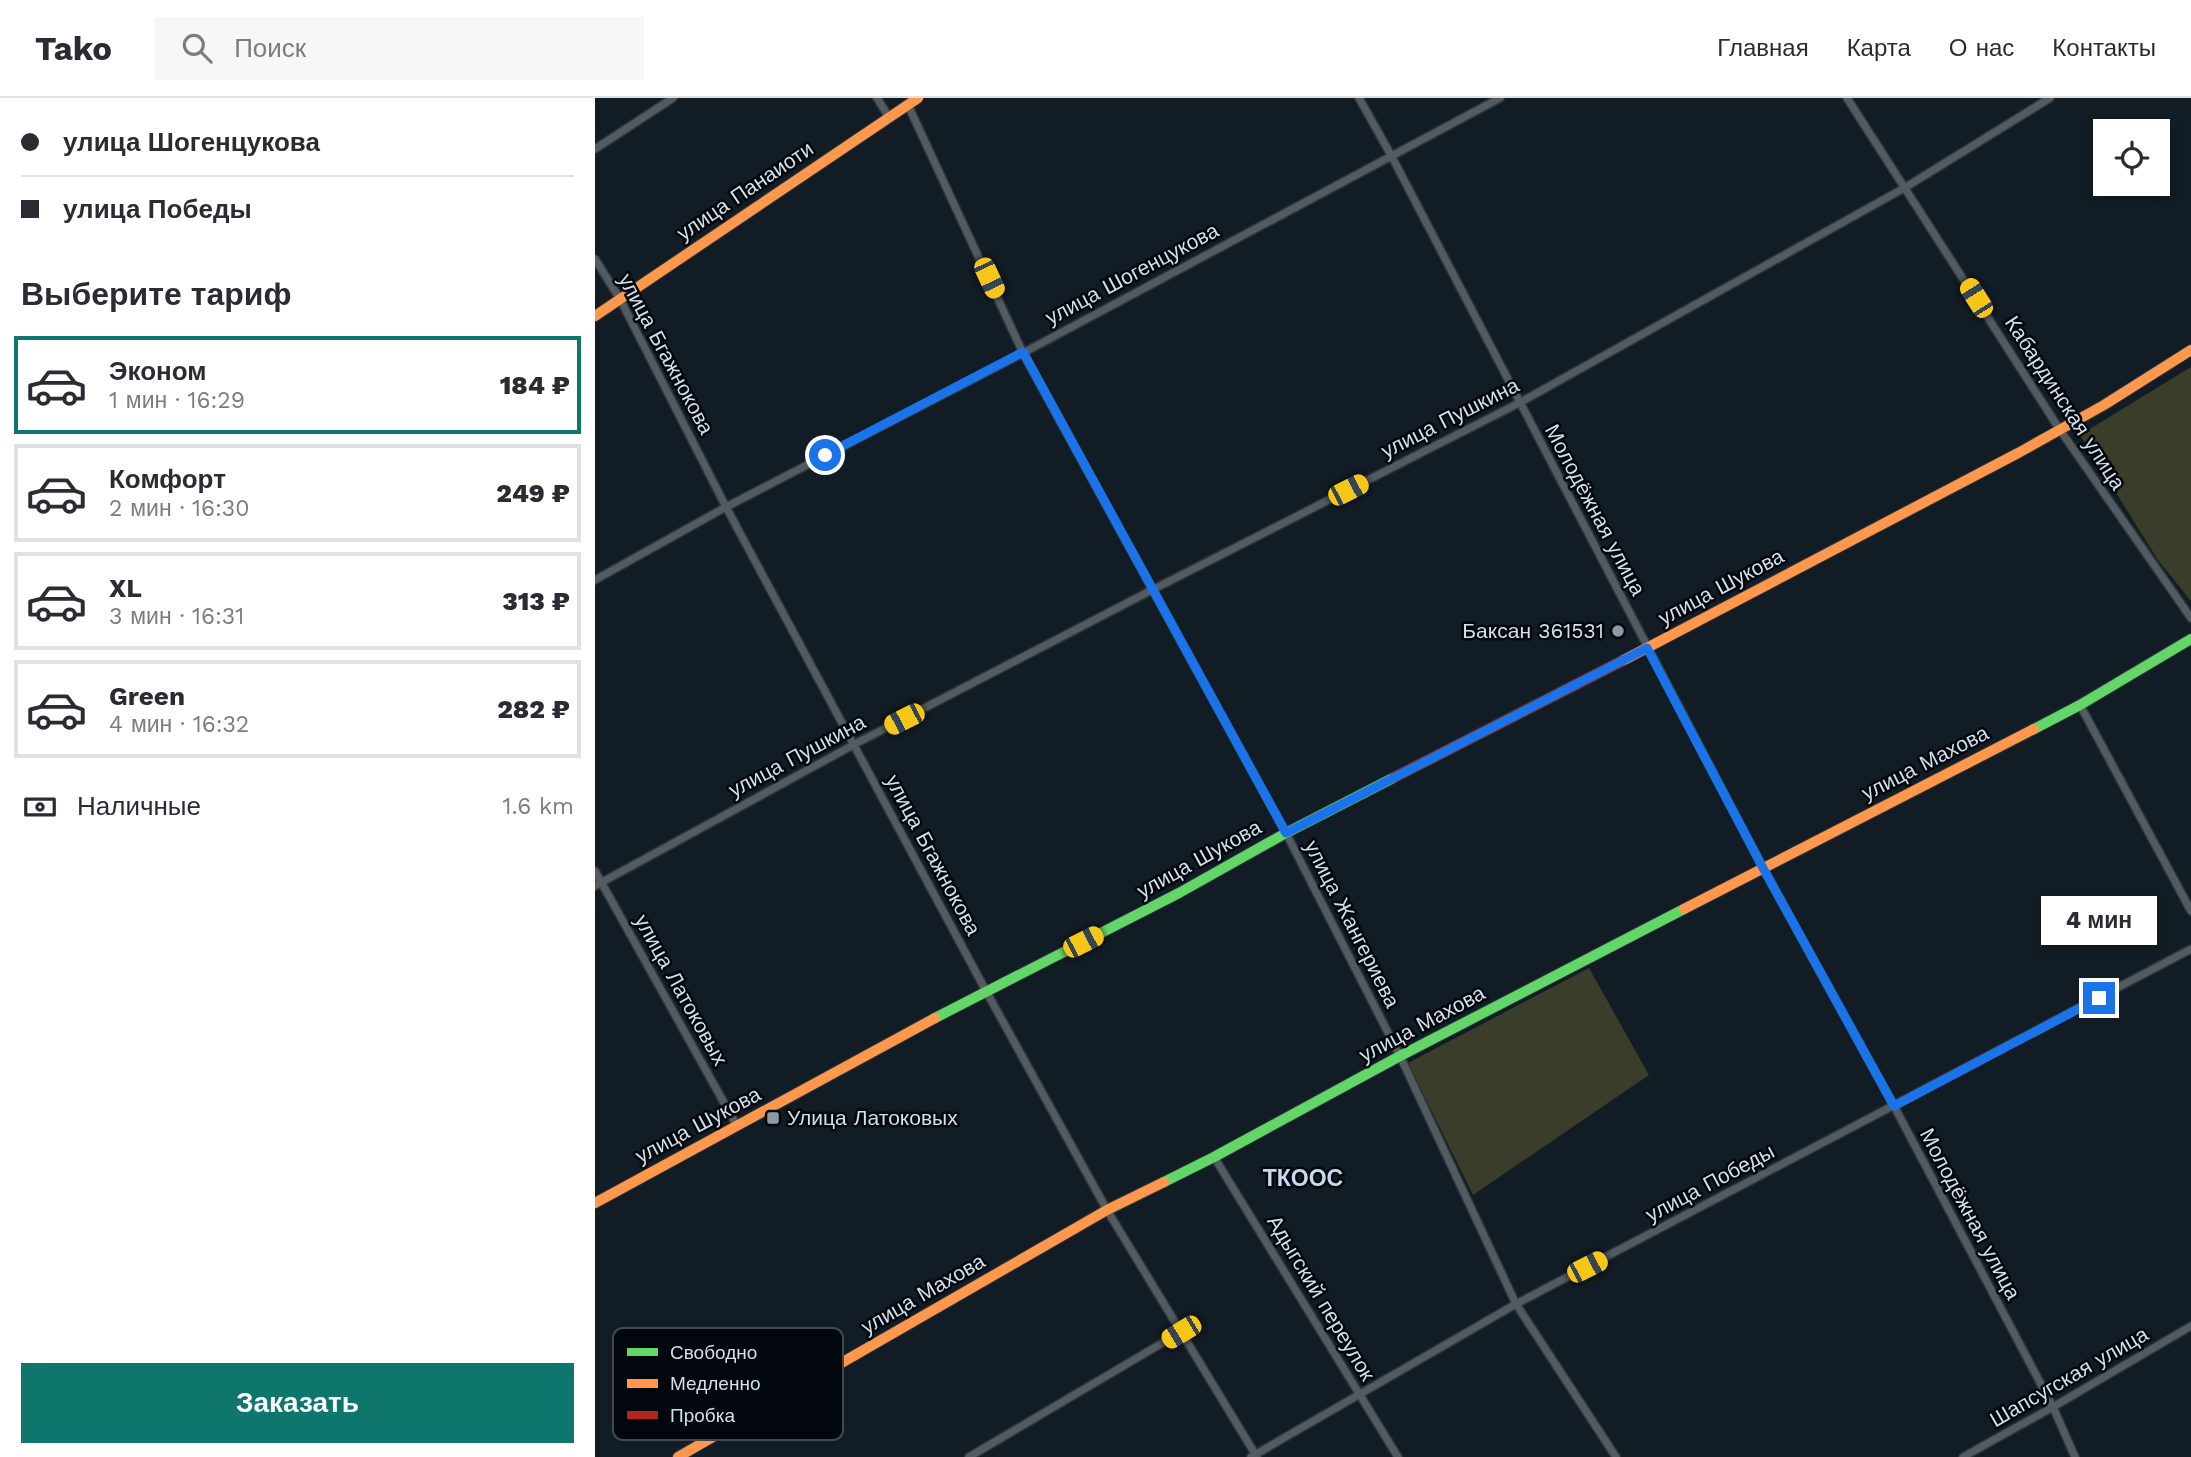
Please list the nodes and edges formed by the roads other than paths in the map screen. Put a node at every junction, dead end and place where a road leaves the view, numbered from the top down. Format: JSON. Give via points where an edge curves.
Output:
{"nodes":[{"id":1,"x":673,"y":98,"type":"edge"},
{"id":2,"x":877,"y":98,"type":"edge"},
{"id":3,"x":918,"y":98,"type":"edge"},
{"id":4,"x":1359,"y":98,"type":"edge"},
{"id":5,"x":1500,"y":98,"type":"edge"},
{"id":6,"x":1847,"y":98,"type":"edge"},
{"id":7,"x":2050,"y":98,"type":"edge"},
{"id":8,"x":908,"y":104,"type":"junction"},
{"id":9,"x":889,"y":117,"type":"junction"},
{"id":10,"x":595,"y":149,"type":"edge"},
{"id":11,"x":1391,"y":155,"type":"junction"},
{"id":12,"x":1906,"y":187,"type":"junction"},
{"id":13,"x":595,"y":259,"type":"edge"},
{"id":14,"x":620,"y":299,"type":"junction"},
{"id":15,"x":595,"y":316,"type":"edge"},
{"id":16,"x":2191,"y":350,"type":"edge"},
{"id":17,"x":1023,"y":352,"type":"junction"},
{"id":18,"x":1519,"y":403,"type":"junction"},
{"id":19,"x":2060,"y":430,"type":"junction"},
{"id":20,"x":726,"y":507,"type":"junction"},
{"id":21,"x":595,"y":580,"type":"edge"},
{"id":22,"x":1152,"y":590,"type":"junction"},
{"id":23,"x":2191,"y":618,"type":"edge"},
{"id":24,"x":2191,"y":639,"type":"edge"},
{"id":25,"x":1647,"y":648,"type":"junction"},
{"id":26,"x":2080,"y":705,"type":"junction"},
{"id":27,"x":855,"y":744,"type":"junction"},
{"id":28,"x":1286,"y":833,"type":"junction"},
{"id":29,"x":1763,"y":868,"type":"junction"},
{"id":30,"x":595,"y":871,"type":"edge"},
{"id":31,"x":598,"y":884,"type":"edge"},
{"id":32,"x":2191,"y":911,"type":"edge"},
{"id":33,"x":2191,"y":949,"type":"edge"},
{"id":34,"x":986,"y":991,"type":"junction"},
{"id":35,"x":1400,"y":1056,"type":"junction"},
{"id":36,"x":1894,"y":1106,"type":"junction"},
{"id":37,"x":737,"y":1126,"type":"junction"},
{"id":38,"x":1214,"y":1157,"type":"junction"},
{"id":39,"x":595,"y":1203,"type":"edge"},
{"id":40,"x":1107,"y":1210,"type":"junction"},
{"id":41,"x":1516,"y":1304,"type":"junction"},
{"id":42,"x":2191,"y":1325,"type":"edge"},
{"id":43,"x":1181,"y":1332,"type":"junction"},
{"id":44,"x":843,"y":1362,"type":"edge"},
{"id":45,"x":1358,"y":1394,"type":"junction"},
{"id":46,"x":2053,"y":1407,"type":"junction"},
{"id":47,"x":708,"y":1440,"type":"edge"},
{"id":48,"x":1255,"y":1456,"type":"edge"},
{"id":49,"x":678,"y":1457,"type":"edge"},
{"id":50,"x":969,"y":1457,"type":"edge"},
{"id":51,"x":1398,"y":1457,"type":"edge"},
{"id":52,"x":1616,"y":1457,"type":"edge"},
{"id":53,"x":1963,"y":1457,"type":"edge"},
{"id":54,"x":2075,"y":1457,"type":"edge"}],
"edges":[{"from":1,"to":10,"type":"street"},
{"from":2,"to":9,"type":"street"},
{"from":3,"to":8,"type":"street","name":"улица Панаиоти"},
{"from":4,"to":11,"type":"street","name":"Молодёжная улица"},
{"from":5,"to":11,"type":"street","name":"улица Шогенцукова"},
{"from":6,"to":12,"type":"street","name":"Кабардинская улица"},
{"from":7,"to":12,"type":"street","name":"улица Пушкина"},
{"from":8,"to":9,"type":"street","name":"улица Панаиоти"},
{"from":8,"to":17,"type":"street","name":"улица Жангериева"},
{"from":9,"to":14,"type":"street","name":"улица Панаиоти"},
{"from":11,"to":17,"type":"street","name":"улица Шогенцукова"},
{"from":11,"to":18,"type":"street","name":"Молодёжная улица"},
{"from":12,"to":18,"type":"street","name":"улица Пушкина"},
{"from":12,"to":19,"type":"street","name":"Кабардинская улица"},
{"from":13,"to":14,"type":"street","name":"улица Бгажнокова"},
{"from":14,"to":15,"type":"street","name":"улица Панаиоти"},
{"from":14,"to":20,"type":"street","name":"улица Бгажнокова"},
{"from":16,"to":19,"type":"street","name":"улица Шукова"},
{"from":17,"to":20,"type":"street","name":"улица Шогенцукова"},
{"from":17,"to":22,"type":"street","name":"улица Жангериева"},
{"from":18,"to":22,"type":"street","name":"улица Пушкина"},
{"from":18,"to":25,"type":"street","name":"Молодёжная улица"},
{"from":19,"to":23,"type":"street","name":"Кабардинская улица"},
{"from":19,"to":25,"type":"street","name":"улица Шукова"},
{"from":20,"to":21,"type":"street","name":"улица Шогенцукова"},
{"from":20,"to":27,"type":"street","name":"улица Бгажнокова"},
{"from":22,"to":27,"type":"street","name":"улица Пушкина"},
{"from":22,"to":28,"type":"street","name":"улица Жангериева"},
{"from":24,"to":26,"type":"street","name":"улица Махова"},
{"from":25,"to":28,"type":"street","name":"улица Шукова"},
{"from":25,"to":29,"type":"street","name":"Молодёжная улица"},
{"from":26,"to":29,"type":"street","name":"улица Махова"},
{"from":26,"to":32,"type":"street"},
{"from":27,"to":31,"type":"street","name":"улица Пушкина"},
{"from":27,"to":34,"type":"street","name":"улица Бгажнокова"},
{"from":28,"to":34,"type":"street","name":"улица Шукова"},
{"from":28,"to":35,"type":"street","name":"улица Жангериева"},
{"from":29,"to":35,"type":"street","name":"улица Махова"},
{"from":29,"to":36,"type":"street","name":"Молодёжная улица"},
{"from":30,"to":31,"type":"street","name":"улица Латоковых"},
{"from":31,"to":37,"type":"street","name":"улица Латоковых"},
{"from":33,"to":36,"type":"street","name":"улица Победы"},
{"from":34,"to":37,"type":"street","name":"улица Шукова"},
{"from":34,"to":40,"type":"street","name":"улица Бгажнокова"},
{"from":35,"to":38,"type":"street","name":"улица Махова"},
{"from":35,"to":41,"type":"street","name":"улица Жангериева"},
{"from":36,"to":41,"type":"street","name":"улица Победы"},
{"from":36,"to":46,"type":"street","name":"Молодёжная улица"},
{"from":37,"to":39,"type":"street","name":"улица Шукова"},
{"from":38,"to":40,"type":"street","name":"улица Махова"},
{"from":38,"to":45,"type":"street","name":"Адыгский переулок"},
{"from":40,"to":43,"type":"street","name":"улица Бгажнокова"},
{"from":40,"to":44,"type":"street","name":"улица Махова"},
{"from":41,"to":45,"type":"street","name":"улица Победы"},
{"from":41,"to":52,"type":"street","name":"улица Жангериева"},
{"from":42,"to":46,"type":"street","name":"Шапсугская улица"},
{"from":43,"to":48,"type":"street","name":"улица Бгажнокова"},
{"from":43,"to":50,"type":"street"},
{"from":45,"to":48,"type":"street","name":"улица Победы"},
{"from":45,"to":51,"type":"street","name":"Адыгский переулок"},
{"from":46,"to":53,"type":"street","name":"Шапсугская улица"},
{"from":46,"to":54,"type":"street","name":"Молодёжная улица"},
{"from":47,"to":49,"type":"street","name":"улица Махова"}]}
